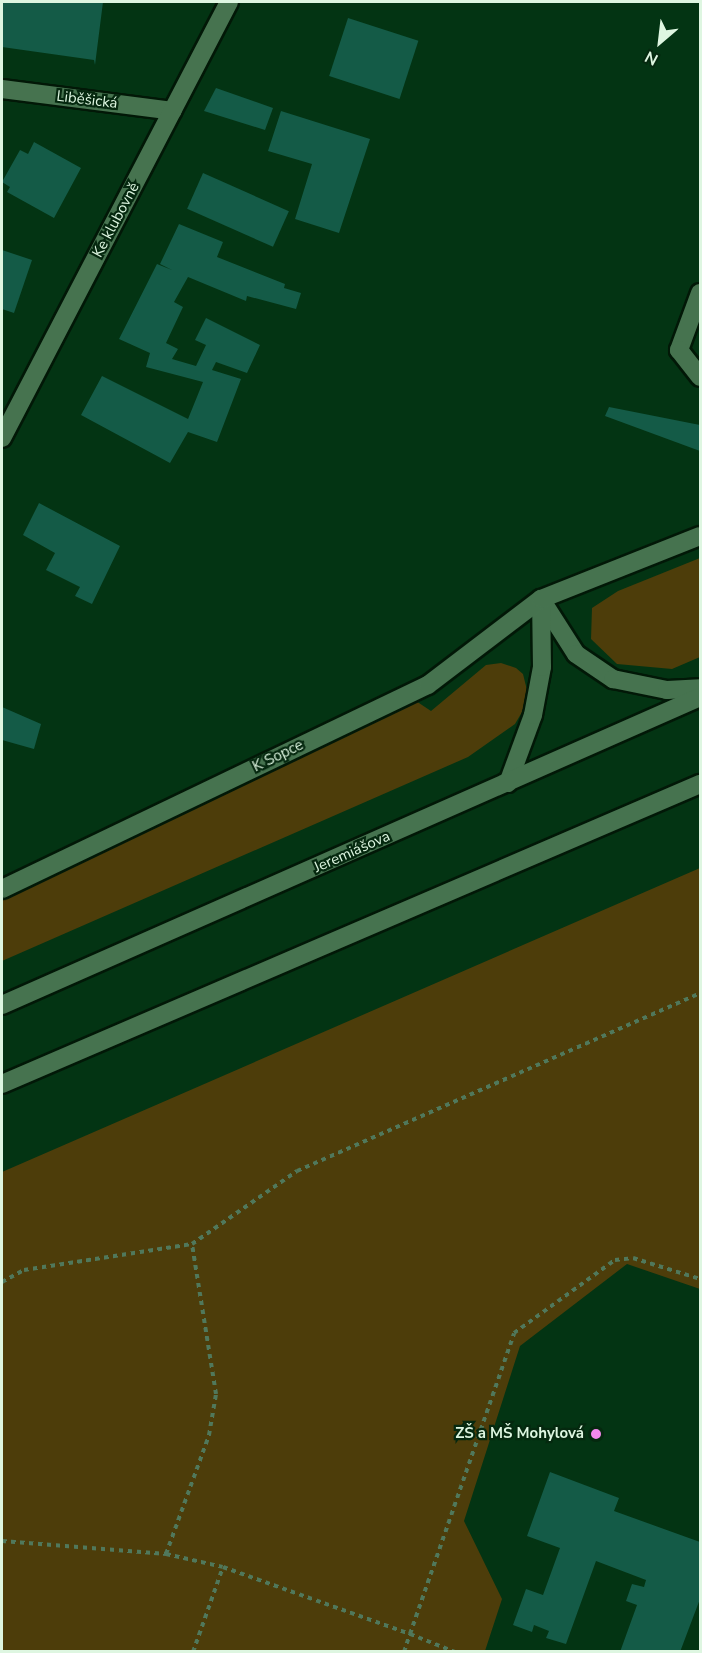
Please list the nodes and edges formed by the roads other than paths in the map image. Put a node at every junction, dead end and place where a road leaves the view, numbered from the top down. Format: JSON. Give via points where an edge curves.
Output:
{"nodes":[{"id":1,"x":229,"y":2,"type":"edge"},
{"id":2,"x":2,"y":89,"type":"edge"},
{"id":3,"x":173,"y":111,"type":"junction"},
{"id":4,"x":700,"y":293,"type":"edge"},
{"id":5,"x":700,"y":377,"type":"edge"},
{"id":6,"x":2,"y":438,"type":"edge"},
{"id":7,"x":700,"y":536,"type":"edge"},
{"id":8,"x":541,"y":599,"type":"junction"},
{"id":9,"x":700,"y":688,"type":"edge"},
{"id":10,"x":700,"y":697,"type":"edge"},
{"id":11,"x":508,"y":783,"type":"junction"},
{"id":12,"x":700,"y":784,"type":"edge"},
{"id":13,"x":2,"y":890,"type":"edge"},
{"id":14,"x":2,"y":1005,"type":"edge"},
{"id":15,"x":2,"y":1084,"type":"edge"}],
"edges":[{"from":1,"to":3,"type":"main road","name":"Ke klubovně"},
{"from":2,"to":3,"type":"main road","name":"Liběšická"},
{"from":3,"to":6,"type":"main road","name":"Ke klubovně"},
{"from":4,"to":5,"type":"main road","via":[[679,350]]},
{"from":7,"to":8,"type":"main road","name":"K Sopce"},
{"from":8,"to":9,"type":"main road","via":[[576,654],[613,679],[667,690]]},
{"from":8,"to":11,"type":"main road","via":[[542,667],[533,715]]},
{"from":8,"to":13,"type":"main road","name":"K Sopce","via":[[428,685]]},
{"from":10,"to":11,"type":"main road","name":"Jeremiášova"},
{"from":11,"to":14,"type":"main road","name":"Jeremiášova"},
{"from":12,"to":15,"type":"main road"}]}
